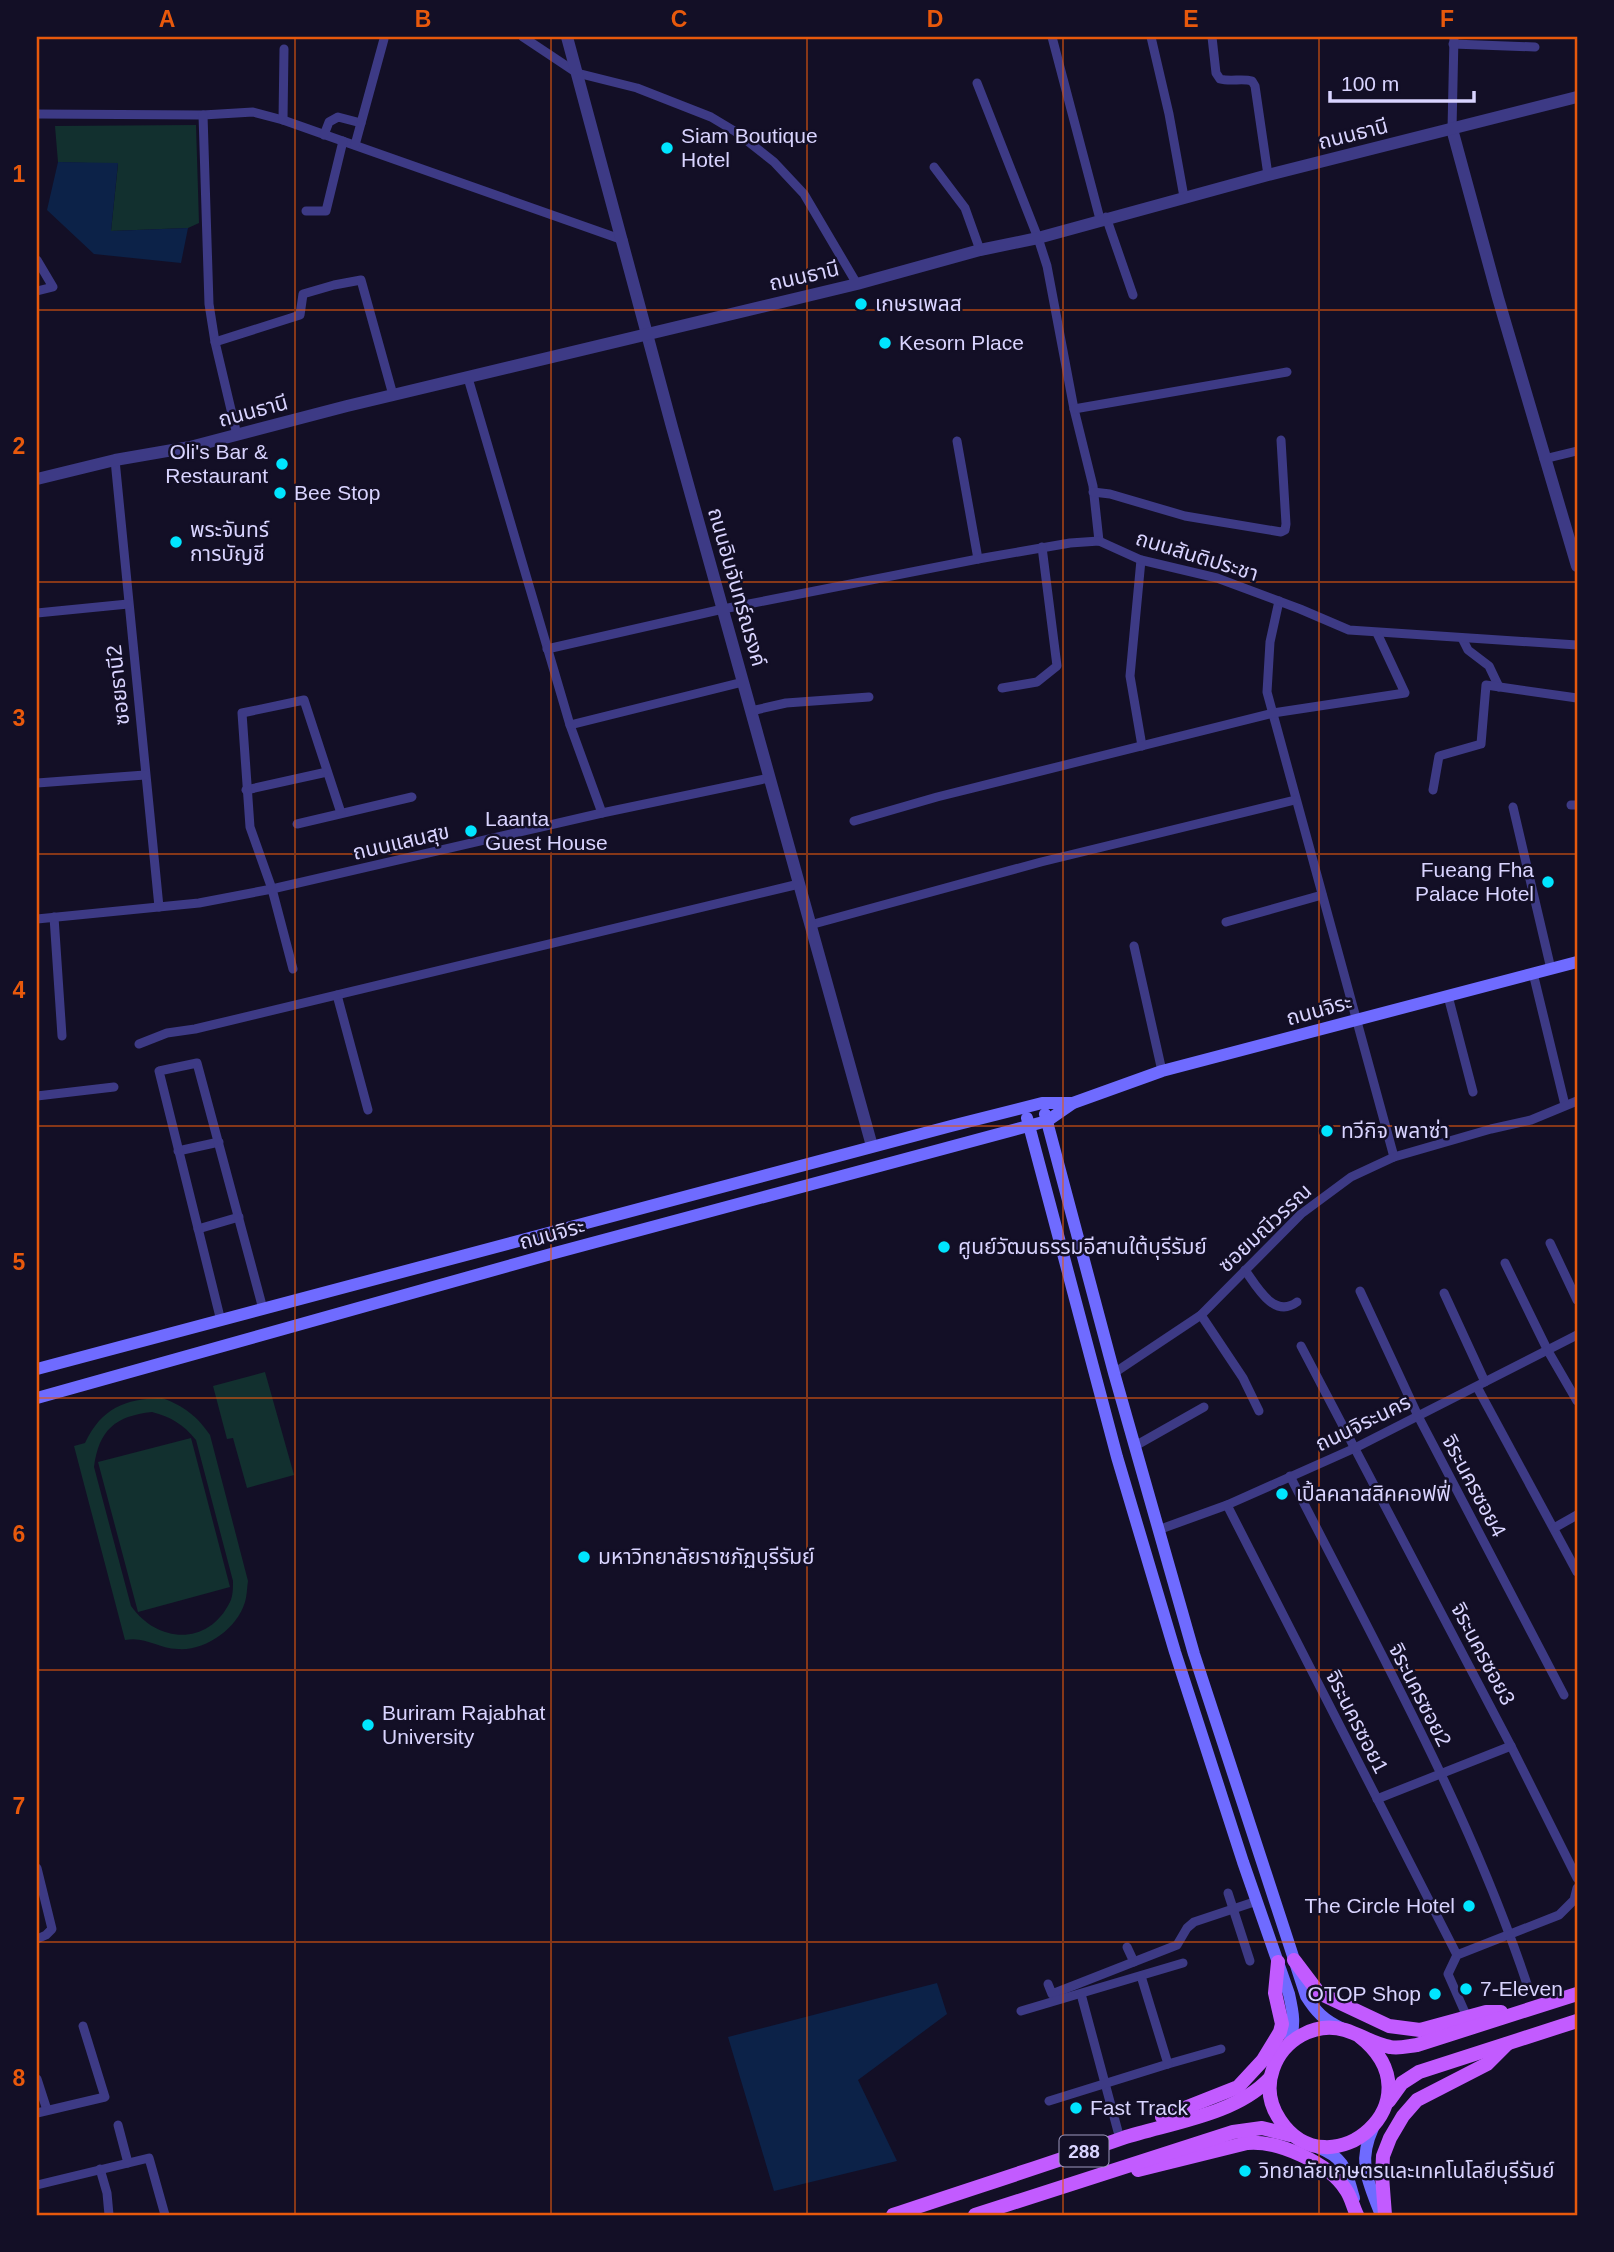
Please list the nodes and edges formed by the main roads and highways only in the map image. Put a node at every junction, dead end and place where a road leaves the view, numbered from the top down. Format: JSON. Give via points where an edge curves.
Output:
{"nodes":[{"id":1,"x":1577,"y":962,"type":"edge"},
{"id":2,"x":1042,"y":1103,"type":"junction"},
{"id":3,"x":1073,"y":1103,"type":"junction"},
{"id":4,"x":1025,"y":1108,"type":"junction"},
{"id":5,"x":1047,"y":1121,"type":"junction"},
{"id":6,"x":1029,"y":1126,"type":"junction"},
{"id":7,"x":545,"y":1233,"type":"junction"},
{"id":8,"x":522,"y":1239,"type":"junction"},
{"id":9,"x":551,"y":1254,"type":"junction"},
{"id":10,"x":529,"y":1260,"type":"junction"},
{"id":11,"x":37,"y":1369,"type":"edge"},
{"id":12,"x":37,"y":1398,"type":"edge"},
{"id":13,"x":1294,"y":1960,"type":"junction"},
{"id":14,"x":1279,"y":1962,"type":"junction"},
{"id":15,"x":1577,"y":1994,"type":"edge"},
{"id":16,"x":1524,"y":2011,"type":"junction"},
{"id":17,"x":1577,"y":2021,"type":"edge"},
{"id":18,"x":1345,"y":2030,"type":"junction"},
{"id":19,"x":1359,"y":2036,"type":"junction"},
{"id":20,"x":1289,"y":2043,"type":"junction"},
{"id":21,"x":1507,"y":2043,"type":"junction"},
{"id":22,"x":1270,"y":2078,"type":"junction"},
{"id":23,"x":1387,"y":2105,"type":"junction"},
{"id":24,"x":1373,"y":2128,"type":"junction"},
{"id":25,"x":1122,"y":2139,"type":"junction"},
{"id":26,"x":1304,"y":2141,"type":"junction"},
{"id":27,"x":1097,"y":2176,"type":"junction"},
{"id":28,"x":893,"y":2215,"type":"edge"},
{"id":29,"x":975,"y":2215,"type":"edge"},
{"id":30,"x":1358,"y":2215,"type":"edge"},
{"id":31,"x":1383,"y":2215,"type":"edge"}],
"edges":[{"from":1,"to":3,"type":"main road","name":"ถนนจิระ","via":[[1161,1071]]},
{"from":2,"to":3,"type":"main road","name":"ถนนจิระ"},
{"from":2,"to":4,"type":"main road","name":"ถนนจิระ"},
{"from":2,"to":5,"type":"main road"},
{"from":3,"to":5,"type":"main road","name":"ถนนจิระ"},
{"from":4,"to":6,"type":"main road"},
{"from":4,"to":7,"type":"main road","name":"ถนนจิระ"},
{"from":5,"to":6,"type":"main road","name":"ถนนจิระ"},
{"from":5,"to":13,"type":"main road","via":[[1194,1654]]},
{"from":6,"to":9,"type":"main road","name":"ถนนจิระ"},
{"from":6,"to":14,"type":"main road","via":[[1175,1652]]},
{"from":7,"to":8,"type":"main road","name":"ถนนจิระ"},
{"from":7,"to":9,"type":"main road","via":[[539,1247]]},
{"from":8,"to":10,"type":"main road","via":[[534,1248]]},
{"from":8,"to":11,"type":"main road","name":"ถนนจิระ"},
{"from":9,"to":10,"type":"main road","name":"ถนนจิระ"},
{"from":10,"to":12,"type":"main road","name":"ถนนจิระ"},
{"from":13,"to":16,"type":"main road","via":[[1320,1993],[1389,2026],[1420,2030],[1486,2012]]},
{"from":13,"to":18,"type":"main road","via":[[1316,2012]]},
{"from":14,"to":20,"type":"main road","via":[[1294,2016]]},
{"from":14,"to":25,"type":"main road","via":[[1275,1993],[1282,2024],[1263,2060],[1238,2087],[1142,2124]]},
{"from":15,"to":16,"type":"main road"},
{"from":16,"to":19,"type":"main road","via":[[1417,2045],[1394,2048]]},
{"from":17,"to":21,"type":"main road"},
{"from":18,"to":19,"type":"main road"},
{"from":18,"to":20,"type":"main road","via":[[1315,2029]]},
{"from":19,"to":23,"type":"main road","via":[[1382,2059],[1388,2074]]},
{"from":20,"to":22,"type":"main road","via":[[1276,2059]]},
{"from":21,"to":23,"type":"main road","via":[[1419,2072],[1402,2083]]},
{"from":21,"to":31,"type":"main road","via":[[1487,2064],[1417,2100],[1403,2116],[1383,2156]]},
{"from":22,"to":25,"type":"main road","number":"288","via":[[1257,2092],[1227,2106]]},
{"from":22,"to":26,"type":"main road","via":[[1275,2112],[1284,2127]]},
{"from":23,"to":24,"type":"main road"},
{"from":24,"to":26,"type":"main road","via":[[1343,2145],[1326,2147]]},
{"from":24,"to":31,"type":"main road","via":[[1364,2157]]},
{"from":25,"to":28,"type":"main road","number":"288"},
{"from":26,"to":27,"type":"main road","number":"288","via":[[1279,2130],[1234,2132]]},
{"from":26,"to":30,"type":"main road","via":[[1333,2153],[1344,2164]]},
{"from":27,"to":29,"type":"main road","number":"288"},
{"from":27,"to":30,"type":"main road","via":[[1153,2168],[1247,2143],[1267,2143],[1325,2168],[1347,2191]]}]}
